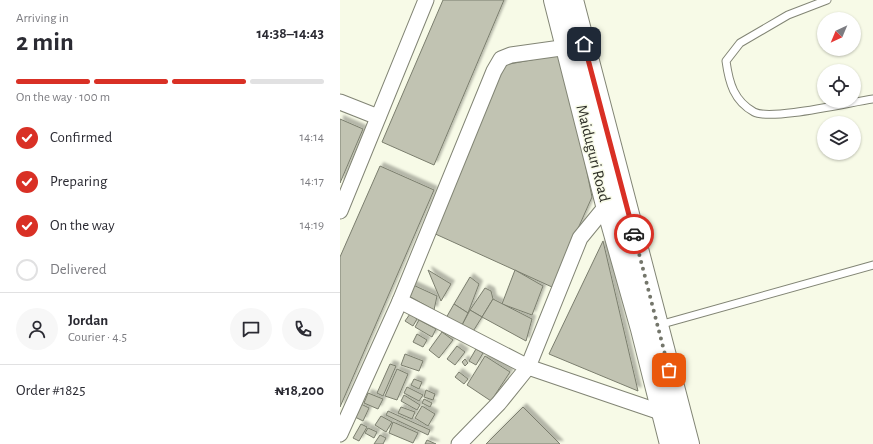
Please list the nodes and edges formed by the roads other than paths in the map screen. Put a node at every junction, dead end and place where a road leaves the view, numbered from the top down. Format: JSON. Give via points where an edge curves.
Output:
{"nodes":[{"id":1,"x":426,"y":0,"type":"edge"},
{"id":2,"x":555,"y":0,"type":"edge"},
{"id":3,"x":572,"y":0,"type":"edge"},
{"id":4,"x":827,"y":0,"type":"edge"},
{"id":5,"x":568,"y":47,"type":"junction"},
{"id":6,"x":873,"y":99,"type":"edge"},
{"id":7,"x":340,"y":102,"type":"edge"},
{"id":8,"x":378,"y":117,"type":"junction"},
{"id":9,"x":607,"y":205,"type":"junction"},
{"id":10,"x":340,"y":211,"type":"edge"},
{"id":11,"x":873,"y":265,"type":"edge"},
{"id":12,"x":400,"y":302,"type":"junction"},
{"id":13,"x":650,"y":327,"type":"junction"},
{"id":14,"x":528,"y":367,"type":"junction"},
{"id":15,"x":663,"y":413,"type":"junction"},
{"id":16,"x":340,"y":434,"type":"edge"},
{"id":17,"x":459,"y":444,"type":"edge"},
{"id":18,"x":671,"y":444,"type":"edge"},
{"id":19,"x":688,"y":444,"type":"edge"}],
"edges":[{"from":1,"to":8,"type":"street"},
{"from":2,"to":5,"type":"highway","name":"Maiduguri Road"},
{"from":3,"to":13,"type":"highway","name":"Maiduguri Road"},
{"from":4,"to":6,"type":"lane","via":[[788,15],[740,43],[726,61],[729,84],[738,100],[756,113],[777,115]]},
{"from":5,"to":9,"type":"highway","name":"Maiduguri Road"},
{"from":5,"to":12,"type":"street","via":[[511,55],[501,59]]},
{"from":7,"to":8,"type":"street"},
{"from":8,"to":10,"type":"street"},
{"from":9,"to":13,"type":"highway","name":"Maiduguri Road"},
{"from":9,"to":14,"type":"street","via":[[580,238]]},
{"from":11,"to":13,"type":"lane"},
{"from":12,"to":14,"type":"street"},
{"from":12,"to":16,"type":"street"},
{"from":13,"to":15,"type":"highway","name":"Maiduguri Road"},
{"from":13,"to":19,"type":"highway","name":"Maiduguri Road"},
{"from":14,"to":15,"type":"street"},
{"from":14,"to":17,"type":"street","via":[[499,403]]},
{"from":15,"to":18,"type":"highway","name":"Maiduguri Road"}]}
